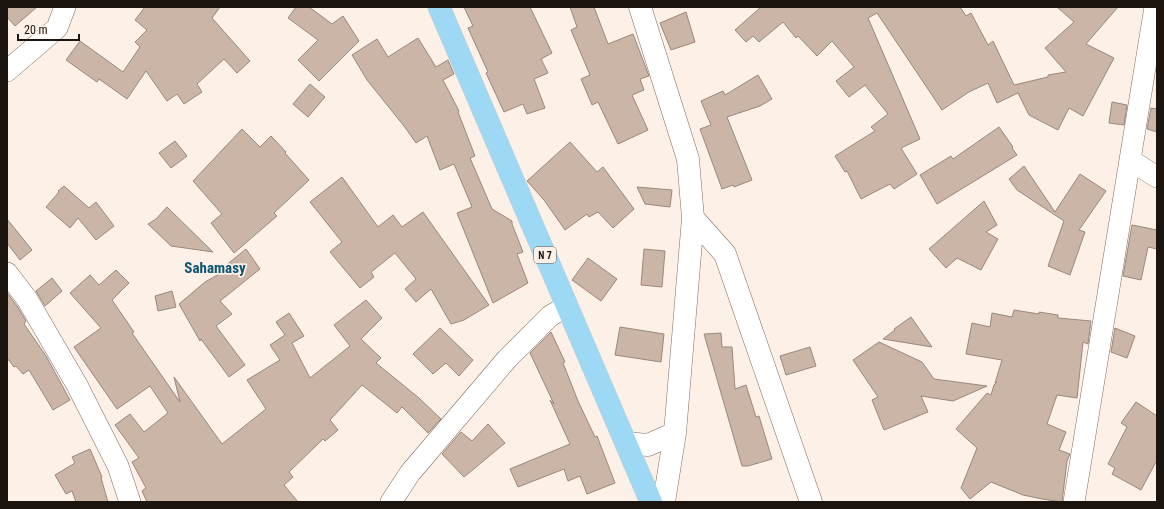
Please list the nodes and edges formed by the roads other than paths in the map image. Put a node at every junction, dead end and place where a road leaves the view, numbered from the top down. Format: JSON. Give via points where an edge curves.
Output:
{"nodes":[{"id":1,"x":65,"y":7,"type":"edge"},
{"id":2,"x":439,"y":7,"type":"edge"},
{"id":3,"x":640,"y":7,"type":"edge"},
{"id":4,"x":1155,"y":7,"type":"edge"},
{"id":5,"x":7,"y":71,"type":"edge"},
{"id":6,"x":1130,"y":160,"type":"junction"},
{"id":7,"x":1157,"y":177,"type":"edge"},
{"id":8,"x":693,"y":218,"type":"junction"},
{"id":9,"x":7,"y":273,"type":"edge"},
{"id":10,"x":567,"y":306,"type":"junction"},
{"id":11,"x":675,"y":433,"type":"junction"},
{"id":12,"x":626,"y":443,"type":"junction"},
{"id":13,"x":130,"y":502,"type":"edge"},
{"id":14,"x":391,"y":502,"type":"edge"},
{"id":15,"x":651,"y":502,"type":"edge"},
{"id":16,"x":664,"y":502,"type":"edge"},
{"id":17,"x":811,"y":502,"type":"edge"},
{"id":18,"x":1074,"y":502,"type":"edge"}],
"edges":[{"from":1,"to":5,"type":"street","via":[[57,28]]},
{"from":2,"to":10,"type":"main road","number":"N 7"},
{"from":3,"to":8,"type":"street","via":[[688,159]]},
{"from":4,"to":6,"type":"street"},
{"from":6,"to":7,"type":"street"},
{"from":6,"to":18,"type":"street"},
{"from":8,"to":11,"type":"street"},
{"from":8,"to":17,"type":"street","via":[[725,254]]},
{"from":9,"to":13,"type":"street","via":[[27,299],[77,385],[118,466]]},
{"from":10,"to":12,"type":"main road","number":"N 7"},
{"from":10,"to":14,"type":"street","via":[[550,316],[507,359],[410,473]]},
{"from":11,"to":12,"type":"street","via":[[648,445]]},
{"from":11,"to":16,"type":"street"},
{"from":12,"to":15,"type":"main road","number":"N 7"}]}
